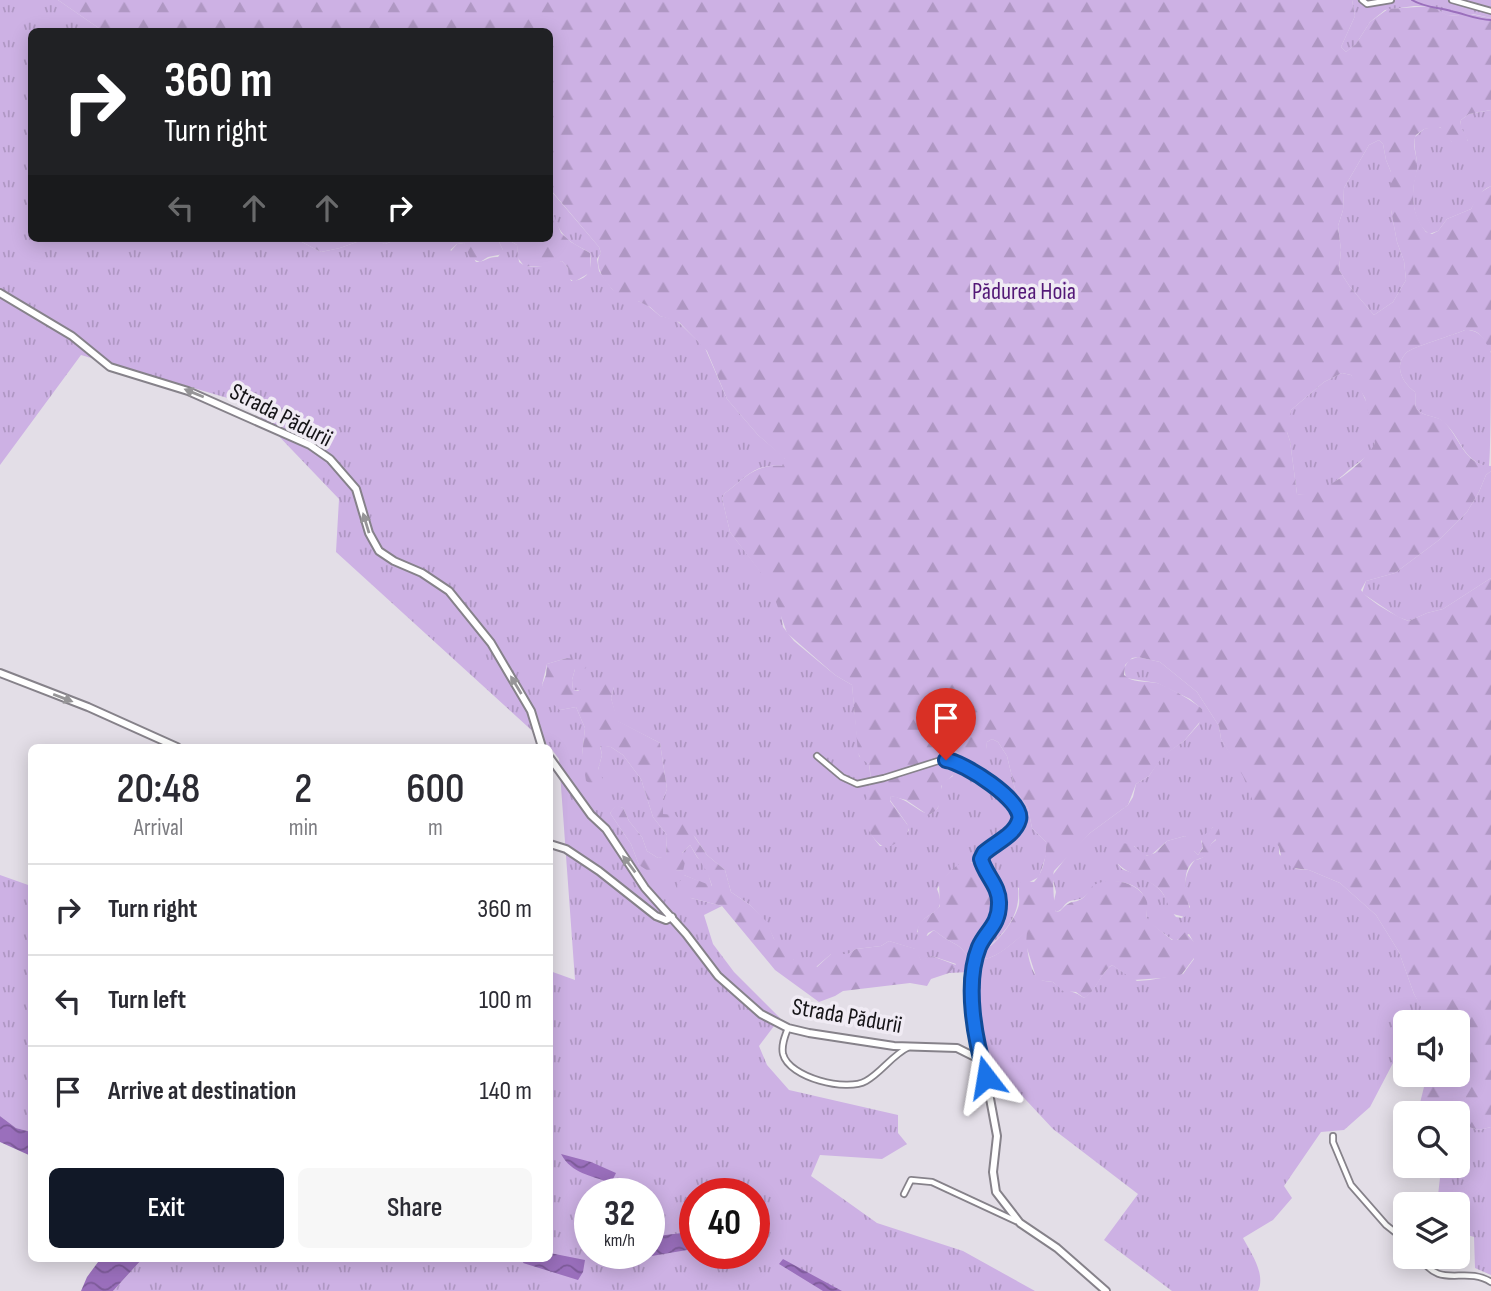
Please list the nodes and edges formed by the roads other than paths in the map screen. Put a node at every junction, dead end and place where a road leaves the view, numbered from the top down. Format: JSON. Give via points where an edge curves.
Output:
{"nodes":[{"id":1,"x":1362,"y":0,"type":"edge"},
{"id":2,"x":1391,"y":0,"type":"edge"},
{"id":3,"x":1452,"y":0,"type":"edge"},
{"id":4,"x":1491,"y":11,"type":"edge"},
{"id":5,"x":0,"y":293,"type":"edge"},
{"id":6,"x":0,"y":673,"type":"edge"},
{"id":7,"x":170,"y":744,"type":"edge"},
{"id":8,"x":541,"y":744,"type":"edge"},
{"id":9,"x":817,"y":756,"type":"dead end"},
{"id":10,"x":553,"y":762,"type":"edge"},
{"id":11,"x":553,"y":845,"type":"edge"},
{"id":12,"x":672,"y":917,"type":"junction"},
{"id":13,"x":788,"y":1028,"type":"junction"},
{"id":14,"x":910,"y":1046,"type":"junction"},
{"id":15,"x":981,"y":1063,"type":"junction"},
{"id":16,"x":1333,"y":1136,"type":"dead end"},
{"id":17,"x":904,"y":1194,"type":"dead end"},
{"id":18,"x":1020,"y":1223,"type":"junction"},
{"id":19,"x":1393,"y":1231,"type":"edge"},
{"id":20,"x":1428,"y":1269,"type":"edge"},
{"id":21,"x":1491,"y":1282,"type":"edge"},
{"id":22,"x":1106,"y":1291,"type":"edge"}],
"edges":[{"from":1,"to":2,"type":"street","via":[[1367,4]]},
{"from":3,"to":4,"type":"street"},
{"from":8,"to":5,"type":"street","name":"Strada Pădurii","one_way":true,"via":[[531,711],[491,643],[449,591],[379,551],[356,489],[323,453],[197,394],[110,368],[72,336]]},
{"from":6,"to":7,"type":"street","one_way":true},
{"from":9,"to":15,"type":"street","via":[[857,784],[938,761],[954,761],[1019,809],[1015,828],[981,859],[999,903],[995,924],[980,945],[972,974]]},
{"from":12,"to":10,"type":"street","name":"Strada Pădurii","one_way":true,"via":[[645,888],[607,829],[591,815]]},
{"from":11,"to":12,"type":"street","via":[[600,871],[656,916]]},
{"from":12,"to":13,"type":"street","name":"Strada Pădurii","via":[[725,985],[761,1014]]},
{"from":13,"to":14,"type":"street","name":"Strada Pădurii"},
{"from":13,"to":14,"type":"street","via":[[782,1044],[790,1066],[807,1077],[830,1082],[864,1082]]},
{"from":14,"to":15,"type":"street","name":"Strada Pădurii","via":[[957,1048]]},
{"from":15,"to":18,"type":"street","via":[[997,1136],[994,1185]]},
{"from":16,"to":19,"type":"street","via":[[1351,1185]]},
{"from":17,"to":18,"type":"street","via":[[911,1181],[932,1182]]},
{"from":18,"to":22,"type":"street","via":[[1058,1248]]},
{"from":20,"to":21,"type":"street","via":[[1437,1275],[1475,1276]]}]}
